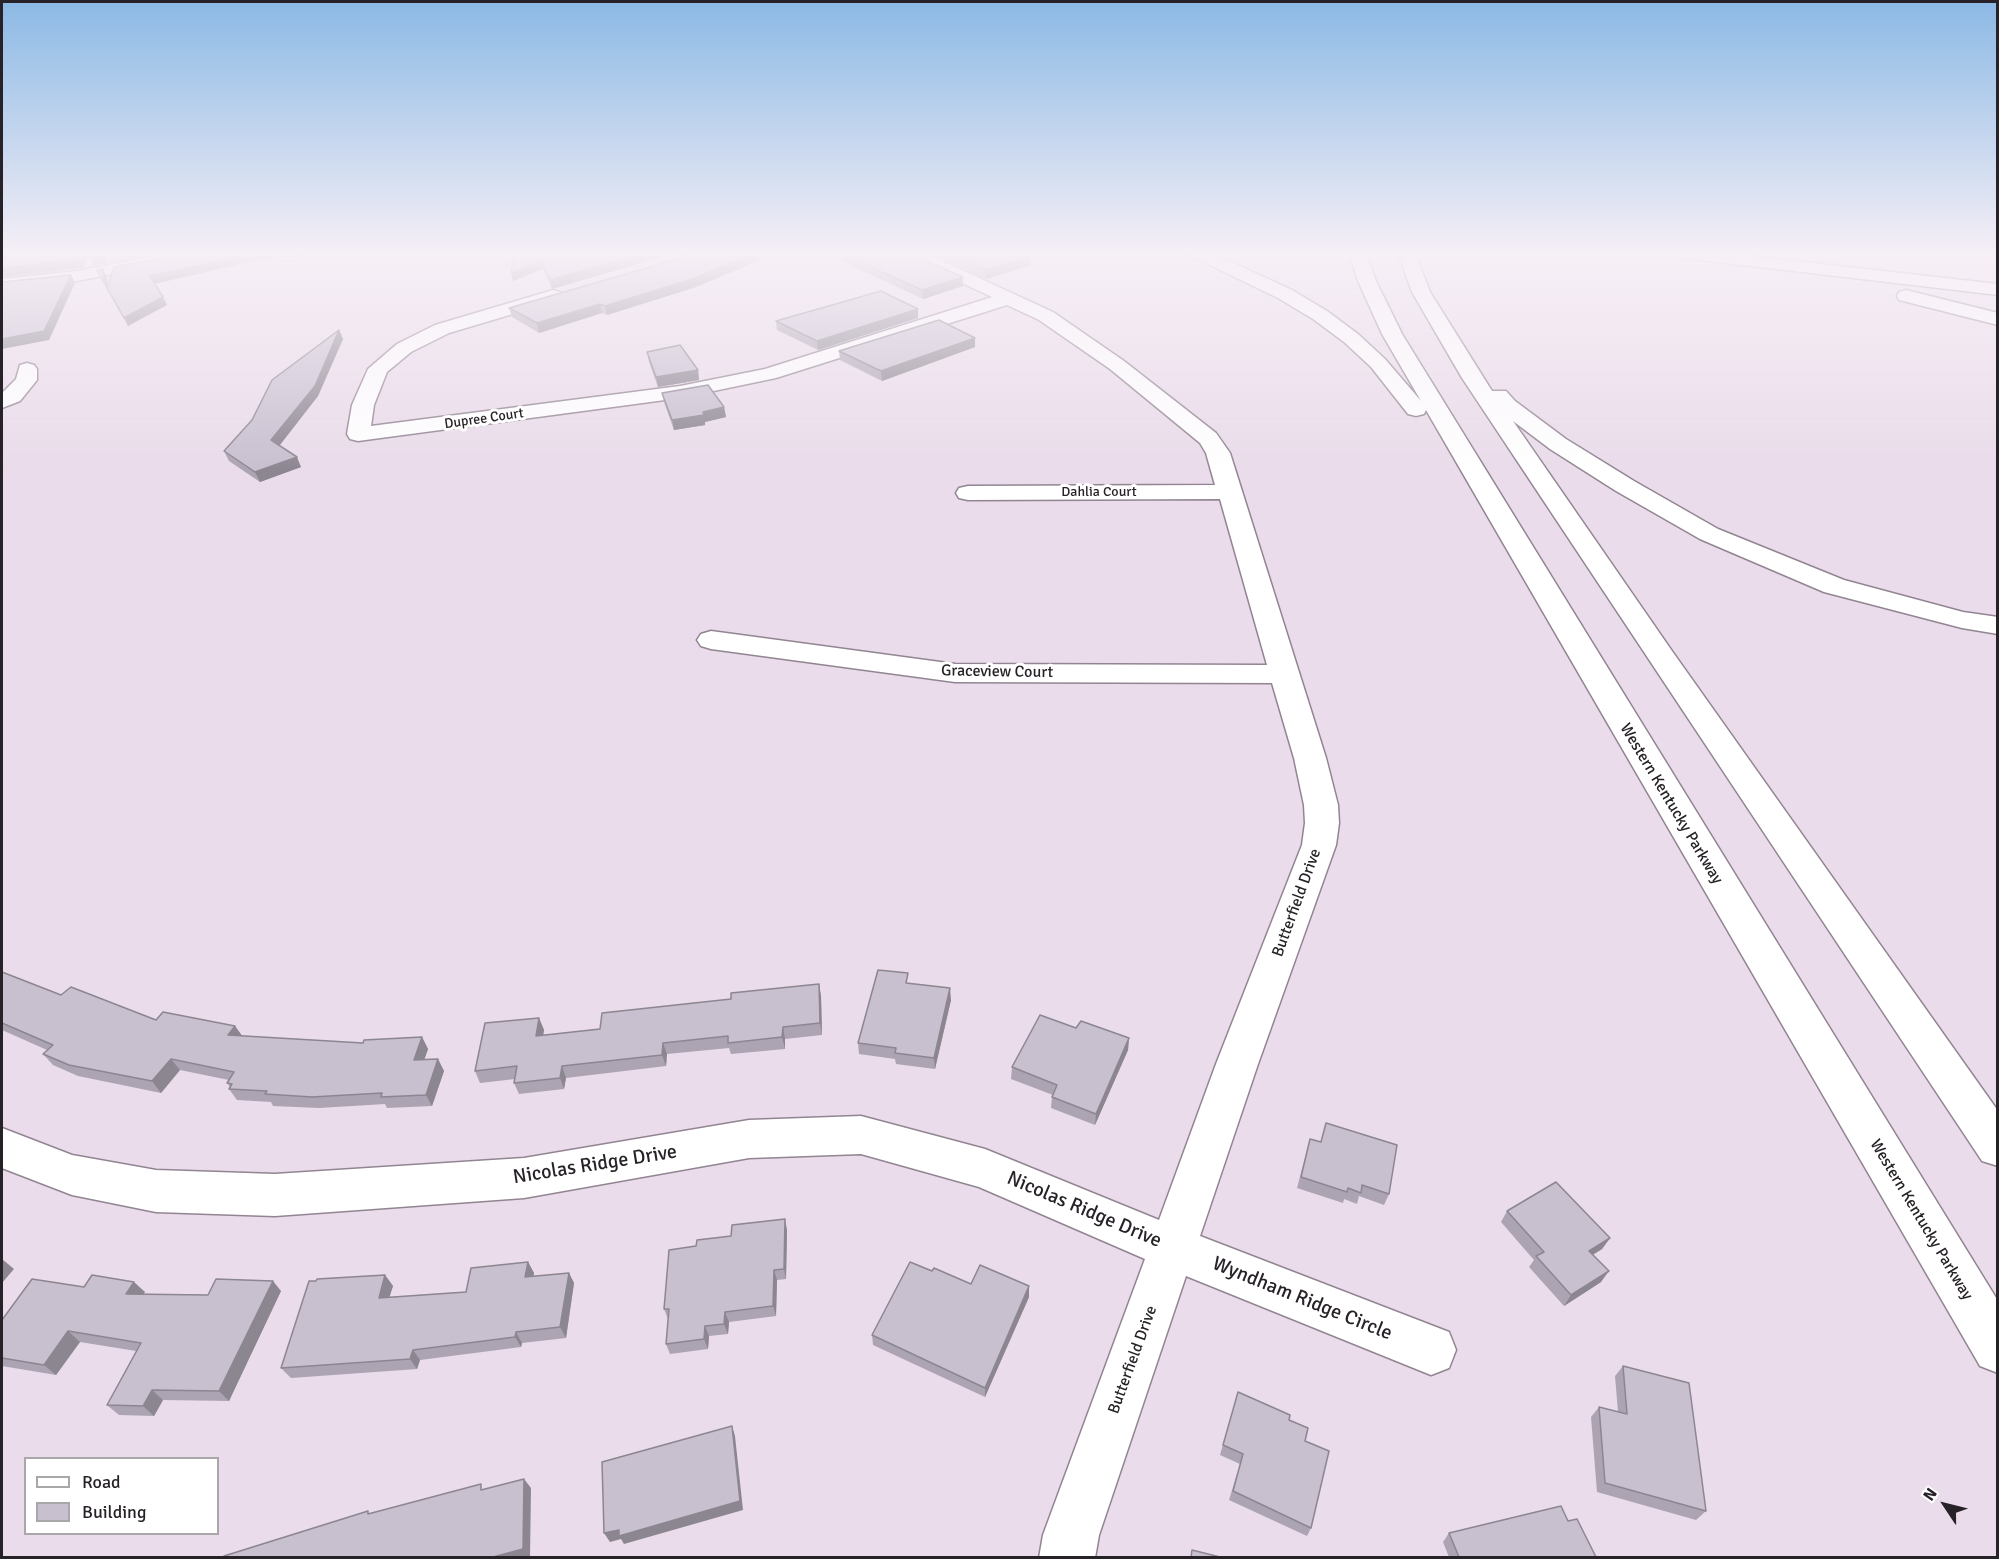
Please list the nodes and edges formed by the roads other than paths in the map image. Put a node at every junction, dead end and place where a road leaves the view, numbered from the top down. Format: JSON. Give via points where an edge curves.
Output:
{"nodes":[{"id":1,"x":450,"y":326,"type":"edge"},
{"id":2,"x":921,"y":326,"type":"edge"},
{"id":3,"x":1060,"y":326,"type":"edge"},
{"id":4,"x":1334,"y":326,"type":"edge"},
{"id":5,"x":1388,"y":326,"type":"edge"},
{"id":6,"x":1441,"y":326,"type":"edge"},
{"id":7,"x":1450,"y":342,"type":"junction"},
{"id":8,"x":27,"y":369,"type":"dead end"},
{"id":9,"x":2,"y":402,"type":"edge"},
{"id":10,"x":1230,"y":492,"type":"junction"},
{"id":11,"x":968,"y":493,"type":"dead end"},
{"id":12,"x":1998,"y":626,"type":"edge"},
{"id":13,"x":1569,"y":634,"type":"junction"},
{"id":14,"x":711,"y":640,"type":"dead end"},
{"id":15,"x":1284,"y":674,"type":"junction"},
{"id":16,"x":1998,"y":1146,"type":"edge"},
{"id":17,"x":2,"y":1148,"type":"edge"},
{"id":18,"x":1173,"y":1248,"type":"junction"},
{"id":19,"x":1998,"y":1348,"type":"edge"},
{"id":20,"x":1431,"y":1350,"type":"dead end"},
{"id":21,"x":1067,"y":1557,"type":"edge"}],
"edges":[{"from":1,"to":2,"type":"main road","name":"Dupree Court","via":[[404,348],[378,369],[363,405],[357,434],[680,392],[769,374]]},
{"from":3,"to":10,"type":"main road","name":"Butterfield Drive","via":[[1196,426],[1218,453]]},
{"from":4,"to":13,"type":"main road","via":[[1378,363],[1425,420]]},
{"from":5,"to":13,"type":"main road","name":"Western Kentucky Parkway"},
{"from":6,"to":7,"type":"main road"},
{"from":7,"to":12,"type":"main road","via":[[1507,406],[1550,438],[1709,534],[1834,586]]},
{"from":7,"to":16,"type":"main road","via":[[1661,657]]},
{"from":8,"to":9,"type":"main road","via":[[26,380]]},
{"from":10,"to":11,"type":"main road","name":"Dahlia Court"},
{"from":10,"to":15,"type":"main road","name":"Butterfield Drive"},
{"from":13,"to":19,"type":"main road","name":"Western Kentucky Parkway"},
{"from":14,"to":15,"type":"main road","name":"Graceview Court","via":[[955,673]]},
{"from":15,"to":18,"type":"main road","name":"Butterfield Drive","via":[[1321,805],[1319,845]]},
{"from":17,"to":18,"type":"main road","name":"Nicolas Ridge Drive","via":[[72,1175],[156,1191],[275,1195],[524,1178],[749,1139],[861,1135],[984,1169]]},
{"from":18,"to":20,"type":"main road","name":"Wyndham Ridge Circle"},
{"from":18,"to":21,"type":"main road","name":"Butterfield Drive","via":[[1071,1535]]}]}
